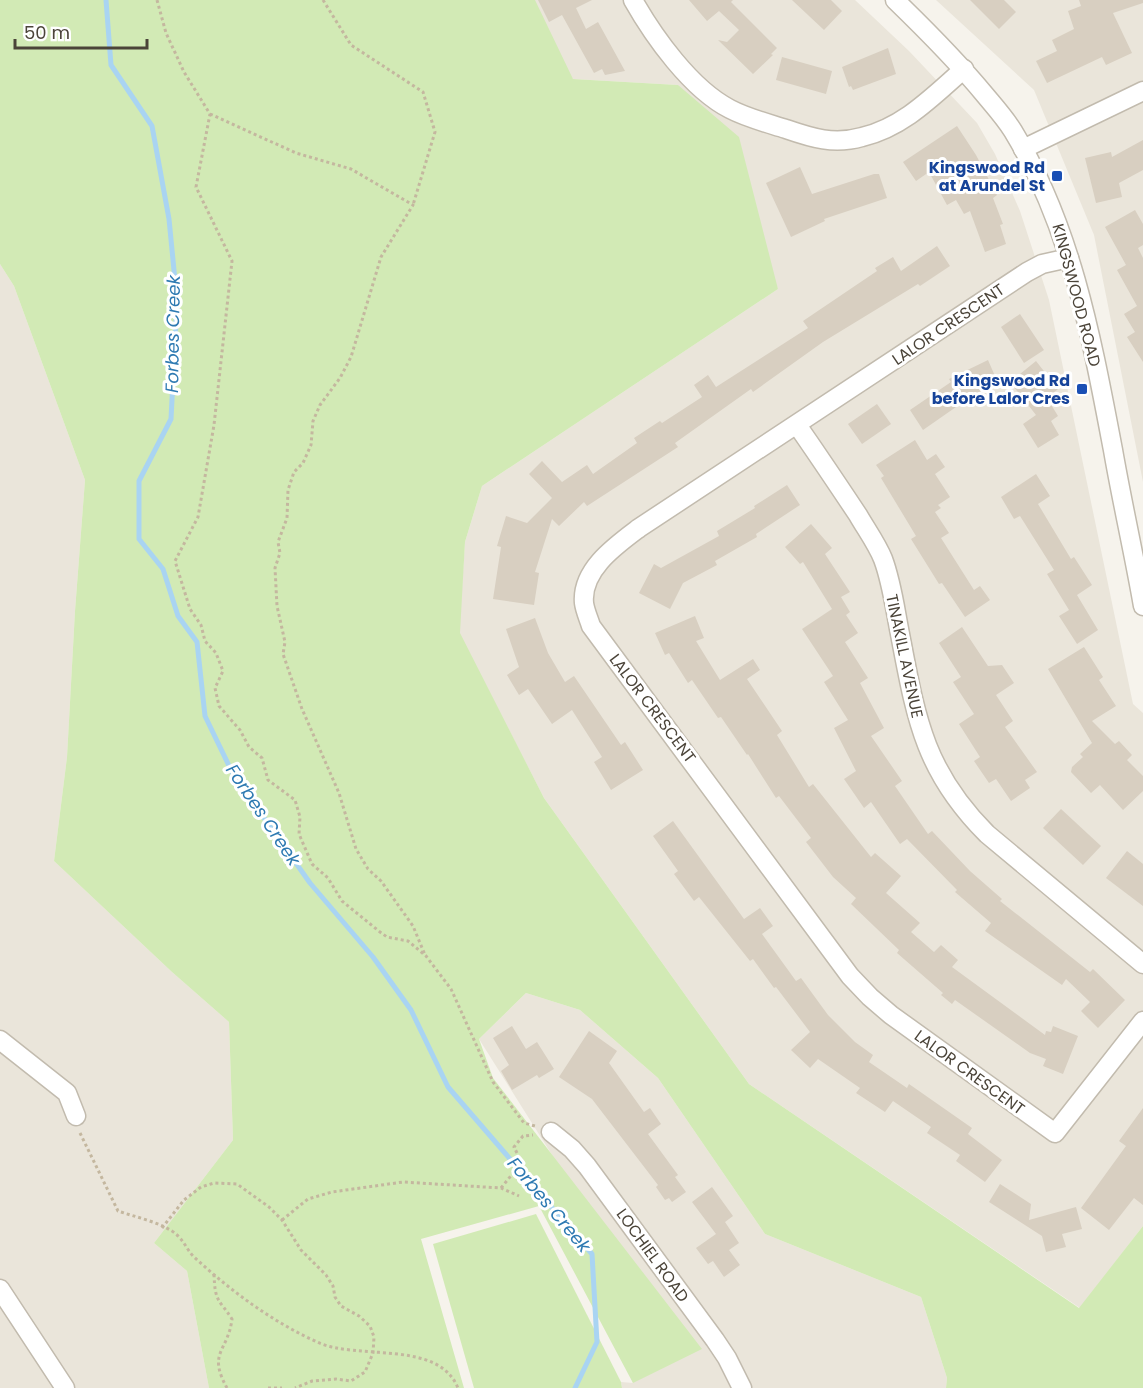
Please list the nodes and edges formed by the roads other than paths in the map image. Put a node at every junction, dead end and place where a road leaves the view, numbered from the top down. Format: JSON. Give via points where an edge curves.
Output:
{"nodes":[{"id":1,"x":633,"y":0,"type":"edge"},
{"id":2,"x":895,"y":0,"type":"edge"},
{"id":3,"x":964,"y":69,"type":"junction"},
{"id":4,"x":1143,"y":91,"type":"edge"},
{"id":5,"x":1023,"y":149,"type":"junction"},
{"id":6,"x":1070,"y":258,"type":"junction"},
{"id":7,"x":797,"y":425,"type":"junction"},
{"id":8,"x":1143,"y":606,"type":"edge"},
{"id":9,"x":1143,"y":964,"type":"edge"},
{"id":10,"x":1143,"y":1021,"type":"edge"},
{"id":11,"x":0,"y":1041,"type":"edge"},
{"id":12,"x":76,"y":1116,"type":"road end"},
{"id":13,"x":551,"y":1132,"type":"road end"},
{"id":14,"x":0,"y":1289,"type":"edge"},
{"id":15,"x":65,"y":1388,"type":"edge"},
{"id":16,"x":742,"y":1388,"type":"edge"}],
"edges":[{"from":1,"to":3,"type":"street","via":[[662,45],[709,95],[749,117],[817,140],[843,141],[883,130],[907,118]]},
{"from":2,"to":3,"type":"street","name":"KINGSWOOD ROAD"},
{"from":3,"to":5,"type":"street","name":"KINGSWOOD ROAD"},
{"from":4,"to":5,"type":"street"},
{"from":5,"to":6,"type":"street","name":"KINGSWOOD ROAD","via":[[1055,213]]},
{"from":6,"to":7,"type":"street","name":"LALOR CRESCENT","via":[[1027,272]]},
{"from":6,"to":8,"type":"street","name":"KINGSWOOD ROAD","via":[[1101,382]]},
{"from":7,"to":9,"type":"street","name":"TINAKILL AVENUE","via":[[882,557],[913,703],[934,765],[968,815],[987,834]]},
{"from":7,"to":10,"type":"street","name":"LALOR CRESCENT","via":[[608,552],[586,588],[584,601],[591,626],[850,976],[891,1015],[1045,1126],[1055,1133]]},
{"from":11,"to":12,"type":"street","via":[[67,1093]]},
{"from":13,"to":16,"type":"street","name":"LOCHIEL ROAD","via":[[587,1166],[715,1340]]},
{"from":14,"to":15,"type":"street"}]}
